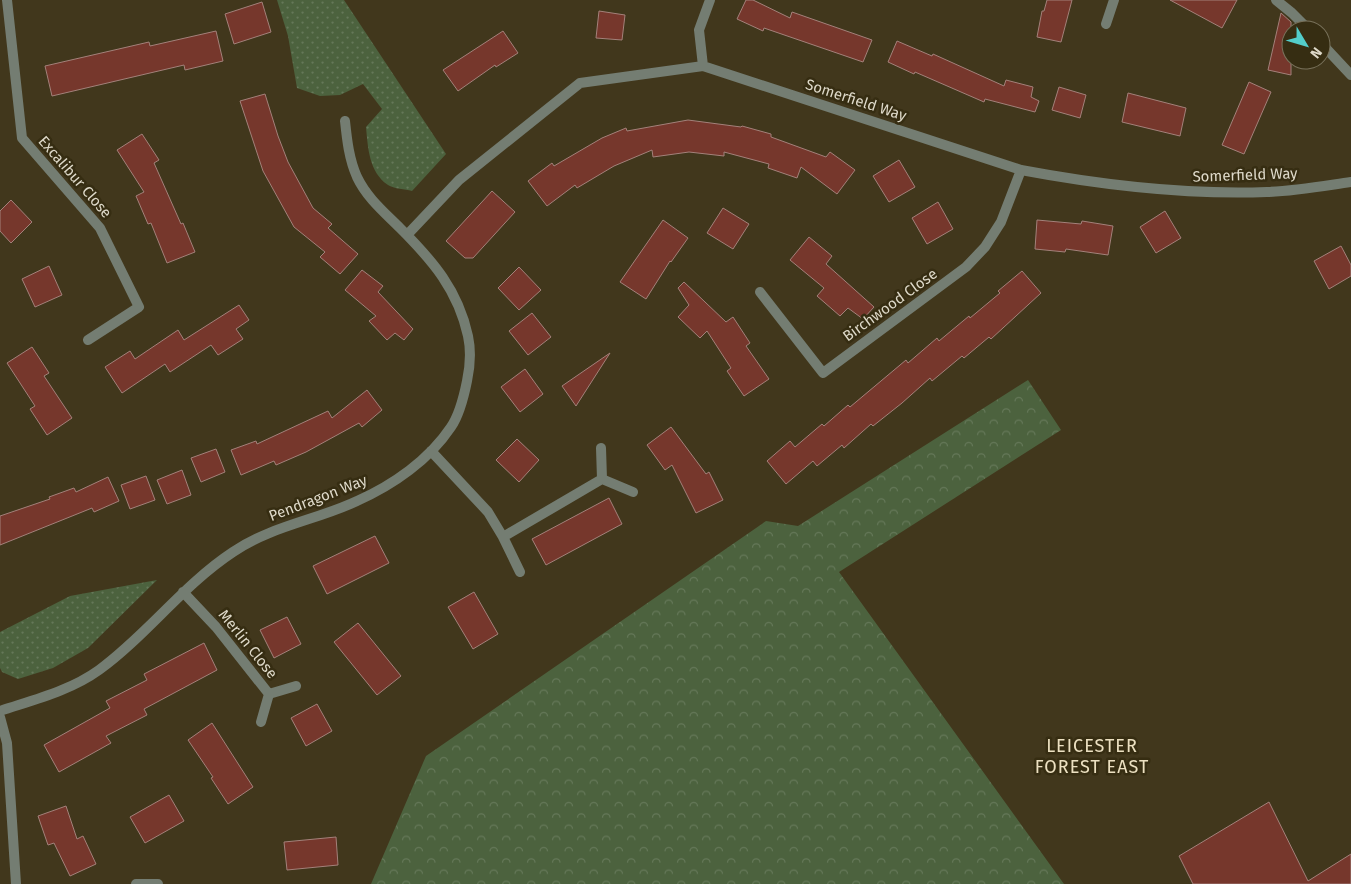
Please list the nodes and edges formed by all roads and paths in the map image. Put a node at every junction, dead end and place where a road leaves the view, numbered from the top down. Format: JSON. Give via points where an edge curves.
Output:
{"nodes":[{"id":1,"x":7,"y":0,"type":"edge"},
{"id":2,"x":710,"y":0,"type":"edge"},
{"id":3,"x":1114,"y":0,"type":"edge"},
{"id":4,"x":1276,"y":0,"type":"edge"},
{"id":5,"x":1299,"y":20,"type":"edge"},
{"id":6,"x":1106,"y":24,"type":"dead end"},
{"id":7,"x":1331,"y":54,"type":"edge"},
{"id":8,"x":703,"y":66,"type":"junction"},
{"id":9,"x":1351,"y":75,"type":"edge"},
{"id":10,"x":344,"y":121,"type":"dead end"},
{"id":11,"x":1021,"y":170,"type":"junction"},
{"id":12,"x":1351,"y":182,"type":"edge"},
{"id":13,"x":407,"y":235,"type":"junction"},
{"id":14,"x":760,"y":292,"type":"dead end"},
{"id":15,"x":88,"y":340,"type":"dead end"},
{"id":16,"x":601,"y":448,"type":"dead end"},
{"id":17,"x":431,"y":451,"type":"junction"},
{"id":18,"x":602,"y":479,"type":"junction"},
{"id":19,"x":633,"y":492,"type":"dead end"},
{"id":20,"x":503,"y":537,"type":"junction"},
{"id":21,"x":520,"y":572,"type":"dead end"},
{"id":22,"x":183,"y":592,"type":"junction"},
{"id":23,"x":296,"y":686,"type":"dead end"},
{"id":24,"x":269,"y":694,"type":"junction"},
{"id":25,"x":0,"y":712,"type":"edge"},
{"id":26,"x":0,"y":717,"type":"edge"},
{"id":27,"x":261,"y":722,"type":"dead end"},
{"id":28,"x":16,"y":884,"type":"edge"},
{"id":29,"x":136,"y":884,"type":"edge"},
{"id":30,"x":158,"y":884,"type":"edge"}],
"edges":[{"from":1,"to":15,"type":"street","name":"Excalibur Close","via":[[22,138],[100,228],[139,307]]},
{"from":2,"to":8,"type":"street","via":[[699,30]]},
{"from":3,"to":6,"type":"street"},
{"from":4,"to":5,"type":"street"},
{"from":7,"to":9,"type":"street"},
{"from":8,"to":11,"type":"street","name":"Somerfield Way"},
{"from":8,"to":13,"type":"street","name":"Somerfield Way","via":[[580,84],[459,180]]},
{"from":10,"to":13,"type":"street","name":"Pendragon Way","via":[[349,154],[357,177],[371,199]]},
{"from":11,"to":12,"type":"street","name":"Somerfield Way","via":[[1060,178],[1193,192],[1269,192]]},
{"from":11,"to":14,"type":"street","name":"Birchwood Close","via":[[1001,222],[985,247],[966,267],[823,373]]},
{"from":13,"to":17,"type":"street","name":"Pendragon Way","via":[[446,280],[459,305],[469,338],[470,367],[464,397],[452,426]]},
{"from":16,"to":18,"type":"street"},
{"from":17,"to":20,"type":"street","via":[[488,512]]},
{"from":17,"to":22,"type":"street","name":"Pendragon Way","via":[[407,472],[356,502],[278,529],[241,547]]},
{"from":18,"to":19,"type":"street"},
{"from":18,"to":20,"type":"street"},
{"from":20,"to":21,"type":"street"},
{"from":22,"to":24,"type":"street","name":"Merlin Close","via":[[216,627]]},
{"from":22,"to":25,"type":"street","name":"Pendragon Way","via":[[98,671],[72,685]]},
{"from":23,"to":24,"type":"street","name":"Merlin Close"},
{"from":24,"to":27,"type":"street"},
{"from":26,"to":28,"type":"street","via":[[7,743]]},
{"from":29,"to":30,"type":"street"}]}
